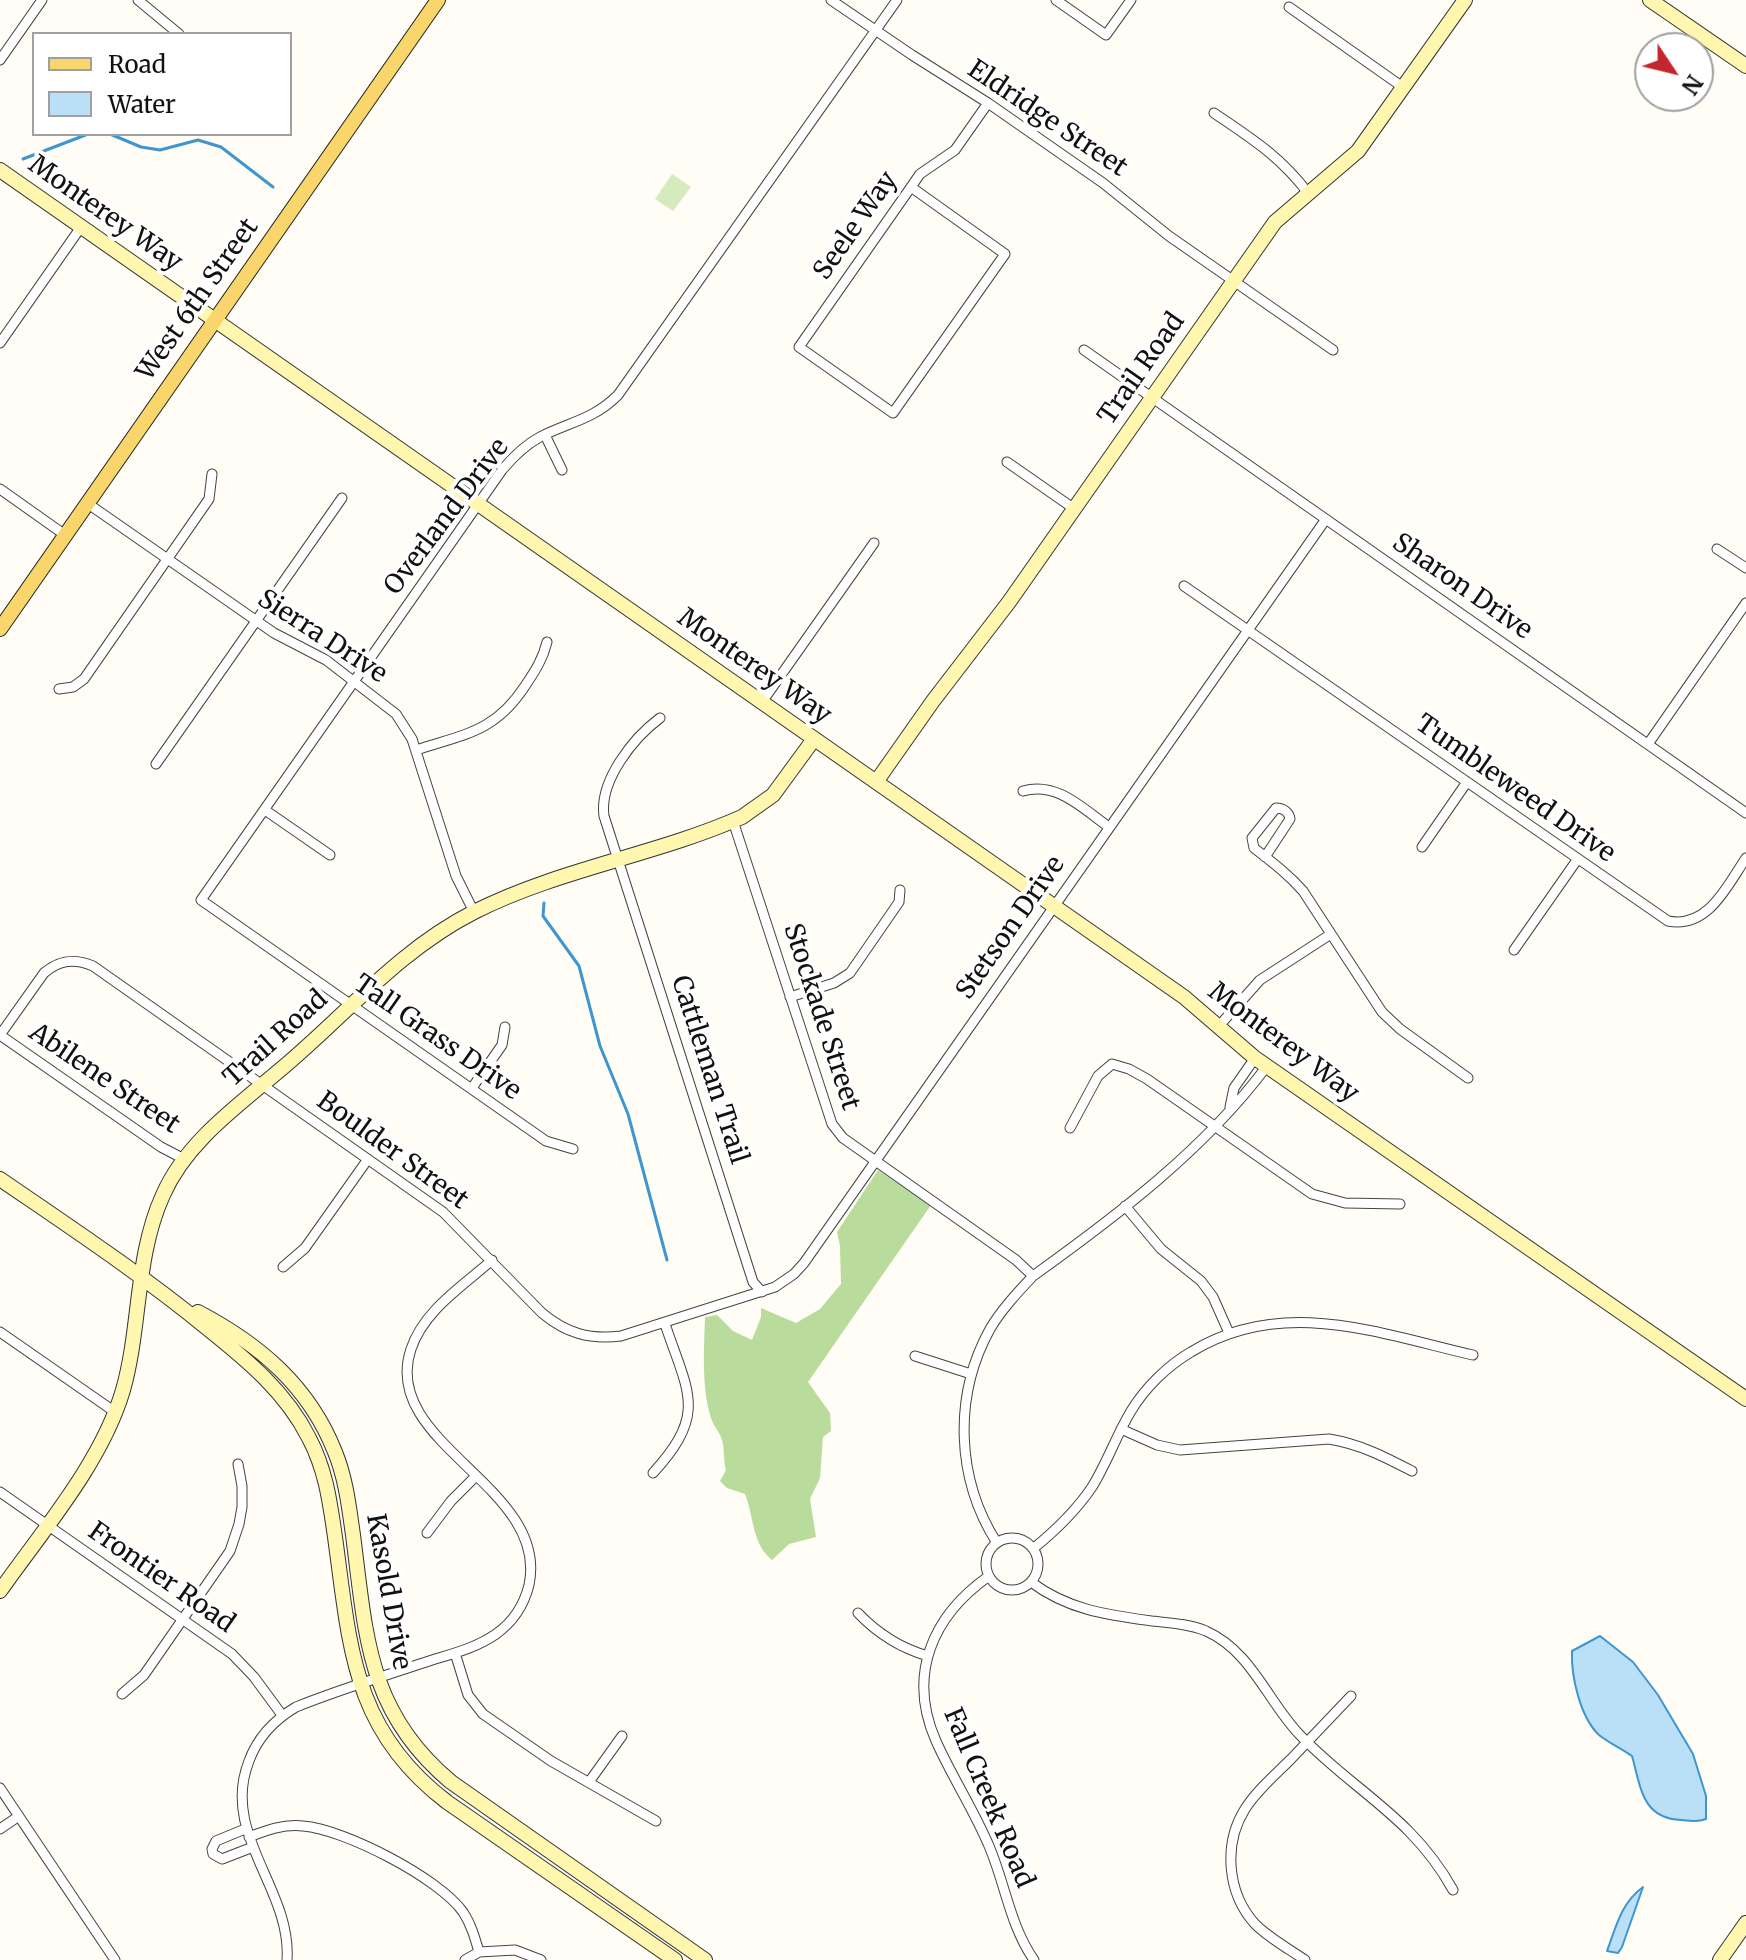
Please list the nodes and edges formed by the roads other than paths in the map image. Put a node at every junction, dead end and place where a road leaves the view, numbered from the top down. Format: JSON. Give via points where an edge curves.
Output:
{"nodes":[{"id":1,"x":42,"y":0,"type":"edge"},
{"id":2,"x":138,"y":0,"type":"edge"},
{"id":3,"x":438,"y":0,"type":"edge"},
{"id":4,"x":831,"y":0,"type":"edge"},
{"id":5,"x":897,"y":0,"type":"edge"},
{"id":6,"x":1056,"y":0,"type":"edge"},
{"id":7,"x":1131,"y":0,"type":"edge"},
{"id":8,"x":1465,"y":0,"type":"edge"},
{"id":9,"x":1650,"y":0,"type":"edge"},
{"id":10,"x":1289,"y":7,"type":"dead end"},
{"id":11,"x":876,"y":31,"type":"junction"},
{"id":12,"x":177,"y":32,"type":"edge"},
{"id":13,"x":0,"y":60,"type":"edge"},
{"id":14,"x":1746,"y":66,"type":"edge"},
{"id":15,"x":1404,"y":88,"type":"junction"},
{"id":16,"x":988,"y":103,"type":"junction"},
{"id":17,"x":1214,"y":113,"type":"dead end"},
{"id":18,"x":0,"y":170,"type":"edge"},
{"id":19,"x":911,"y":187,"type":"junction"},
{"id":20,"x":1308,"y":193,"type":"junction"},
{"id":21,"x":81,"y":227,"type":"junction"},
{"id":22,"x":1233,"y":281,"type":"junction"},
{"id":23,"x":214,"y":320,"type":"junction"},
{"id":24,"x":0,"y":343,"type":"edge"},
{"id":25,"x":1084,"y":350,"type":"dead end"},
{"id":26,"x":1333,"y":350,"type":"dead end"},
{"id":27,"x":1152,"y":397,"type":"junction"},
{"id":28,"x":545,"y":435,"type":"junction"},
{"id":29,"x":1007,"y":462,"type":"dead end"},
{"id":30,"x":562,"y":470,"type":"dead end"},
{"id":31,"x":212,"y":474,"type":"dead end"},
{"id":32,"x":0,"y":489,"type":"edge"},
{"id":33,"x":342,"y":498,"type":"dead end"},
{"id":34,"x":87,"y":503,"type":"junction"},
{"id":35,"x":478,"y":504,"type":"junction"},
{"id":36,"x":1073,"y":508,"type":"junction"},
{"id":37,"x":1326,"y":519,"type":"junction"},
{"id":38,"x":65,"y":535,"type":"junction"},
{"id":39,"x":874,"y":543,"type":"dead end"},
{"id":40,"x":1717,"y":549,"type":"dead end"},
{"id":41,"x":167,"y":559,"type":"junction"},
{"id":42,"x":1746,"y":568,"type":"edge"},
{"id":43,"x":1184,"y":586,"type":"dead end"},
{"id":44,"x":1746,"y":603,"type":"edge"},
{"id":45,"x":256,"y":621,"type":"junction"},
{"id":46,"x":0,"y":629,"type":"edge"},
{"id":47,"x":1249,"y":631,"type":"junction"},
{"id":48,"x":547,"y":642,"type":"dead end"},
{"id":49,"x":354,"y":682,"type":"junction"},
{"id":50,"x":59,"y":689,"type":"dead end"},
{"id":51,"x":762,"y":702,"type":"junction"},
{"id":52,"x":660,"y":718,"type":"dead end"},
{"id":53,"x":814,"y":739,"type":"junction"},
{"id":54,"x":1648,"y":744,"type":"junction"},
{"id":55,"x":416,"y":750,"type":"junction"},
{"id":56,"x":156,"y":764,"type":"dead end"},
{"id":57,"x":876,"y":782,"type":"junction"},
{"id":58,"x":1467,"y":782,"type":"junction"},
{"id":59,"x":1023,"y":791,"type":"dead end"},
{"id":60,"x":265,"y":810,"type":"junction"},
{"id":61,"x":1746,"y":813,"type":"edge"},
{"id":62,"x":733,"y":821,"type":"junction"},
{"id":63,"x":1109,"y":827,"type":"junction"},
{"id":64,"x":1422,"y":847,"type":"dead end"},
{"id":65,"x":330,"y":855,"type":"dead end"},
{"id":66,"x":1265,"y":857,"type":"junction"},
{"id":67,"x":1746,"y":858,"type":"edge"},
{"id":68,"x":618,"y":859,"type":"junction"},
{"id":69,"x":1577,"y":860,"type":"junction"},
{"id":70,"x":900,"y":890,"type":"dead end"},
{"id":71,"x":201,"y":900,"type":"joint"},
{"id":72,"x":1052,"y":907,"type":"junction"},
{"id":73,"x":474,"y":912,"type":"junction"},
{"id":74,"x":1331,"y":934,"type":"junction"},
{"id":75,"x":1514,"y":950,"type":"dead end"},
{"id":76,"x":790,"y":997,"type":"junction"},
{"id":77,"x":350,"y":1005,"type":"junction"},
{"id":78,"x":505,"y":1027,"type":"dead end"},
{"id":79,"x":1218,"y":1027,"type":"junction"},
{"id":80,"x":0,"y":1035,"type":"edge"},
{"id":81,"x":1261,"y":1062,"type":"junction"},
{"id":82,"x":1468,"y":1078,"type":"dead end"},
{"id":83,"x":263,"y":1085,"type":"junction"},
{"id":84,"x":472,"y":1088,"type":"junction"},
{"id":85,"x":1215,"y":1126,"type":"junction"},
{"id":86,"x":1070,"y":1128,"type":"dead end"},
{"id":87,"x":573,"y":1149,"type":"dead end"},
{"id":88,"x":184,"y":1159,"type":"junction"},
{"id":89,"x":368,"y":1159,"type":"junction"},
{"id":90,"x":875,"y":1161,"type":"junction"},
{"id":91,"x":0,"y":1179,"type":"edge"},
{"id":92,"x":1400,"y":1204,"type":"dead end"},
{"id":93,"x":1125,"y":1206,"type":"junction"},
{"id":94,"x":492,"y":1260,"type":"junction"},
{"id":95,"x":283,"y":1267,"type":"dead end"},
{"id":96,"x":1033,"y":1276,"type":"junction"},
{"id":97,"x":142,"y":1278,"type":"junction"},
{"id":98,"x":762,"y":1292,"type":"junction"},
{"id":99,"x":170,"y":1298,"type":"junction"},
{"id":100,"x":696,"y":1313,"type":"joint"},
{"id":101,"x":665,"y":1324,"type":"junction"},
{"id":102,"x":0,"y":1332,"type":"edge"},
{"id":103,"x":1229,"y":1333,"type":"junction"},
{"id":104,"x":1473,"y":1355,"type":"dead end"},
{"id":105,"x":915,"y":1356,"type":"dead end"},
{"id":106,"x":971,"y":1374,"type":"junction"},
{"id":107,"x":1744,"y":1392,"type":"edge"},
{"id":108,"x":115,"y":1412,"type":"junction"},
{"id":109,"x":1121,"y":1429,"type":"junction"},
{"id":110,"x":238,"y":1464,"type":"dead end"},
{"id":111,"x":1412,"y":1471,"type":"dead end"},
{"id":112,"x":653,"y":1473,"type":"dead end"},
{"id":113,"x":476,"y":1476,"type":"junction"},
{"id":114,"x":0,"y":1492,"type":"edge"},
{"id":115,"x":46,"y":1524,"type":"junction"},
{"id":116,"x":427,"y":1533,"type":"dead end"},
{"id":117,"x":997,"y":1543,"type":"junction"},
{"id":118,"x":1034,"y":1548,"type":"junction"},
{"id":119,"x":989,"y":1576,"type":"junction"},
{"id":120,"x":1031,"y":1582,"type":"junction"},
{"id":121,"x":0,"y":1591,"type":"edge"},
{"id":122,"x":858,"y":1613,"type":"dead end"},
{"id":123,"x":183,"y":1620,"type":"junction"},
{"id":124,"x":455,"y":1653,"type":"junction"},
{"id":125,"x":928,"y":1656,"type":"junction"},
{"id":126,"x":377,"y":1679,"type":"junction"},
{"id":127,"x":360,"y":1684,"type":"junction"},
{"id":128,"x":122,"y":1694,"type":"dead end"},
{"id":129,"x":1351,"y":1696,"type":"dead end"},
{"id":130,"x":282,"y":1715,"type":"junction"},
{"id":131,"x":622,"y":1736,"type":"dead end"},
{"id":132,"x":1307,"y":1742,"type":"junction"},
{"id":133,"x":589,"y":1782,"type":"junction"},
{"id":134,"x":0,"y":1788,"type":"edge"},
{"id":135,"x":19,"y":1816,"type":"junction"},
{"id":136,"x":656,"y":1821,"type":"dead end"},
{"id":137,"x":0,"y":1829,"type":"edge"},
{"id":138,"x":249,"y":1838,"type":"junction"},
{"id":139,"x":1453,"y":1890,"type":"dead end"},
{"id":140,"x":1746,"y":1923,"type":"edge"},
{"id":141,"x":479,"y":1952,"type":"junction"},
{"id":142,"x":115,"y":1960,"type":"edge"},
{"id":143,"x":287,"y":1960,"type":"edge"},
{"id":144,"x":465,"y":1960,"type":"edge"},
{"id":145,"x":541,"y":1960,"type":"edge"},
{"id":146,"x":675,"y":1960,"type":"edge"},
{"id":147,"x":705,"y":1960,"type":"edge"},
{"id":148,"x":1034,"y":1960,"type":"edge"},
{"id":149,"x":1305,"y":1960,"type":"edge"},
{"id":150,"x":1720,"y":1960,"type":"edge"}],
"edges":[{"from":1,"to":13,"type":"street"},
{"from":2,"to":12,"type":"street"},
{"from":3,"to":23,"type":"main road","name":"West 6th Street"},
{"from":4,"to":11,"type":"street","name":"Eldridge Street"},
{"from":5,"to":11,"type":"street","name":"Overland Drive"},
{"from":6,"to":7,"type":"street","via":[[1106,35]]},
{"from":8,"to":15,"type":"street","name":"Trail Road"},
{"from":9,"to":14,"type":"street"},
{"from":10,"to":15,"type":"street"},
{"from":11,"to":16,"type":"street","name":"Eldridge Street"},
{"from":11,"to":28,"type":"street","name":"Overland Drive","via":[[629,383],[592,416]]},
{"from":15,"to":20,"type":"street","name":"Trail Road","via":[[1358,151]]},
{"from":16,"to":19,"type":"street","name":"Seele Way","via":[[955,150],[920,174]]},
{"from":16,"to":22,"type":"street","name":"Eldridge Street"},
{"from":17,"to":20,"type":"street","via":[[1274,154]]},
{"from":18,"to":21,"type":"street","name":"Monterey Way"},
{"from":19,"to":19,"type":"street","name":"Seele Way","via":[[1005,254],[893,413],[799,347]]},
{"from":20,"to":22,"type":"street","name":"Trail Road","via":[[1275,222]]},
{"from":21,"to":23,"type":"street","name":"Monterey Way"},
{"from":21,"to":24,"type":"street"},
{"from":22,"to":26,"type":"street","name":"Eldridge Street"},
{"from":22,"to":27,"type":"street","name":"Trail Road"},
{"from":23,"to":34,"type":"main road","name":"West 6th Street"},
{"from":23,"to":35,"type":"street","name":"Monterey Way"},
{"from":25,"to":27,"type":"street","name":"Sharon Drive"},
{"from":27,"to":36,"type":"street","name":"Trail Road"},
{"from":27,"to":37,"type":"street","name":"Sharon Drive"},
{"from":28,"to":30,"type":"street"},
{"from":28,"to":35,"type":"street","name":"Overland Drive","via":[[511,459]]},
{"from":29,"to":36,"type":"street"},
{"from":31,"to":41,"type":"street","via":[[209,499]]},
{"from":32,"to":38,"type":"street"},
{"from":33,"to":45,"type":"street"},
{"from":34,"to":38,"type":"main road","name":"West 6th Street"},
{"from":34,"to":41,"type":"street","name":"Sierra Drive"},
{"from":35,"to":49,"type":"street","name":"Overland Drive"},
{"from":35,"to":51,"type":"street","name":"Monterey Way"},
{"from":36,"to":57,"type":"street","name":"Trail Road"},
{"from":37,"to":47,"type":"street","name":"Stetson Drive"},
{"from":37,"to":54,"type":"street","name":"Sharon Drive"},
{"from":38,"to":46,"type":"main road","name":"West 6th Street"},
{"from":39,"to":51,"type":"street"},
{"from":40,"to":42,"type":"street"},
{"from":41,"to":45,"type":"street","name":"Sierra Drive"},
{"from":41,"to":50,"type":"street","via":[[84,679]]},
{"from":43,"to":47,"type":"street","name":"Tumbleweed Drive"},
{"from":44,"to":54,"type":"street"},
{"from":45,"to":49,"type":"street","name":"Sierra Drive"},
{"from":45,"to":56,"type":"street"},
{"from":47,"to":58,"type":"street","name":"Tumbleweed Drive"},
{"from":47,"to":63,"type":"street","name":"Stetson Drive"},
{"from":48,"to":55,"type":"street","via":[[543,660],[514,704],[496,720]]},
{"from":49,"to":55,"type":"street","name":"Sierra Drive","via":[[396,714]]},
{"from":49,"to":60,"type":"street","name":"Overland Drive"},
{"from":51,"to":53,"type":"street","name":"Monterey Way"},
{"from":52,"to":68,"type":"street","name":"Cattleman Trail","via":[[642,731],[605,788],[604,816]]},
{"from":53,"to":57,"type":"street","name":"Monterey Way"},
{"from":53,"to":62,"type":"street","name":"Trail Road","via":[[773,795]]},
{"from":54,"to":61,"type":"street","name":"Sharon Drive"},
{"from":55,"to":73,"type":"street","name":"Sierra Drive","via":[[456,876]]},
{"from":57,"to":72,"type":"street","name":"Monterey Way"},
{"from":58,"to":64,"type":"street"},
{"from":58,"to":69,"type":"street","name":"Tumbleweed Drive"},
{"from":59,"to":63,"type":"street","via":[[1042,788],[1060,793]]},
{"from":60,"to":65,"type":"street"},
{"from":60,"to":71,"type":"street","name":"Overland Drive"},
{"from":62,"to":68,"type":"street","name":"Trail Road"},
{"from":62,"to":76,"type":"street","name":"Stockade Street"},
{"from":63,"to":72,"type":"street","name":"Stetson Drive"},
{"from":66,"to":66,"type":"street","via":[[1252,838],[1271,811],[1281,808],[1290,819]]},
{"from":66,"to":74,"type":"street","via":[[1296,883]]},
{"from":67,"to":69,"type":"street","name":"Tumbleweed Drive","via":[[1713,906],[1682,923],[1656,915]]},
{"from":68,"to":73,"type":"street","name":"Trail Road"},
{"from":68,"to":98,"type":"street","name":"Cattleman Trail","via":[[753,1282]]},
{"from":69,"to":75,"type":"street"},
{"from":70,"to":76,"type":"street","via":[[899,902],[850,973]]},
{"from":71,"to":77,"type":"street","name":"Tall Grass Drive"},
{"from":72,"to":79,"type":"street","name":"Monterey Way","via":[[1184,997]]},
{"from":72,"to":90,"type":"street","name":"Stetson Drive"},
{"from":73,"to":77,"type":"street","name":"Trail Road","via":[[408,956]]},
{"from":74,"to":79,"type":"street","via":[[1260,980]]},
{"from":74,"to":82,"type":"street","via":[[1382,1012]]},
{"from":76,"to":90,"type":"street","name":"Stockade Street","via":[[832,1124]]},
{"from":77,"to":83,"type":"street","name":"Trail Road"},
{"from":77,"to":84,"type":"street","name":"Tall Grass Drive"},
{"from":78,"to":84,"type":"street","via":[[502,1045]]},
{"from":79,"to":81,"type":"street","name":"Monterey Way"},
{"from":80,"to":83,"type":"street","name":"Boulder Street","via":[[44,973],[75,961],[93,966]]},
{"from":80,"to":88,"type":"street","name":"Abilene Street"},
{"from":81,"to":85,"type":"street","via":[[1244,1097]]},
{"from":81,"to":107,"type":"street","name":"Monterey Way"},
{"from":83,"to":88,"type":"street","name":"Trail Road"},
{"from":83,"to":89,"type":"street","name":"Boulder Street"},
{"from":84,"to":87,"type":"street","name":"Tall Grass Drive","via":[[546,1141]]},
{"from":85,"to":86,"type":"street","via":[[1147,1079],[1112,1064],[1098,1076]]},
{"from":85,"to":92,"type":"street","via":[[1312,1194],[1345,1203]]},
{"from":85,"to":93,"type":"street"},
{"from":88,"to":97,"type":"street","name":"Trail Road","via":[[155,1213]]},
{"from":89,"to":94,"type":"street","name":"Boulder Street","via":[[443,1212]]},
{"from":89,"to":95,"type":"street","via":[[305,1248]]},
{"from":90,"to":96,"type":"street","name":"Stockade Street"},
{"from":90,"to":98,"type":"street","name":"Stetson Drive","via":[[804,1263]]},
{"from":91,"to":97,"type":"street","name":"Kasold Drive"},
{"from":93,"to":96,"type":"street"},
{"from":93,"to":103,"type":"street","via":[[1161,1249],[1201,1281]]},
{"from":94,"to":101,"type":"street","name":"Boulder Street","via":[[542,1313],[578,1335],[606,1338]]},
{"from":94,"to":113,"type":"street","via":[[425,1322],[407,1370],[423,1419]]},
{"from":96,"to":106,"type":"street","via":[[991,1328]]},
{"from":97,"to":99,"type":"street","name":"Kasold Drive"},
{"from":97,"to":108,"type":"street","name":"Trail Road","via":[[127,1374]]},
{"from":98,"to":100,"type":"street","name":"Stetson Drive"},
{"from":99,"to":126,"type":"street","name":"Kasold Drive","via":[[258,1348],[318,1417],[349,1503]]},
{"from":99,"to":127,"type":"street","name":"Kasold Drive","via":[[278,1391],[309,1438],[329,1493]]},
{"from":100,"to":101,"type":"street","name":"Boulder Street"},
{"from":101,"to":112,"type":"street","via":[[690,1411],[681,1438]]},
{"from":102,"to":108,"type":"street"},
{"from":103,"to":104,"type":"street","via":[[1268,1322],[1309,1321]]},
{"from":103,"to":109,"type":"street","via":[[1182,1357],[1161,1375]]},
{"from":105,"to":106,"type":"street"},
{"from":106,"to":117,"type":"street","via":[[964,1409],[965,1458],[975,1501]]},
{"from":108,"to":115,"type":"street","name":"Trail Road","via":[[95,1456]]},
{"from":109,"to":111,"type":"street","via":[[1180,1450],[1329,1439],[1371,1450]]},
{"from":109,"to":118,"type":"street","via":[[1081,1502]]},
{"from":110,"to":123,"type":"street","via":[[242,1507],[236,1536]]},
{"from":113,"to":116,"type":"street"},
{"from":113,"to":124,"type":"street","via":[[523,1532],[530,1577],[521,1607],[505,1627]]},
{"from":114,"to":115,"type":"street","name":"Frontier Road"},
{"from":115,"to":121,"type":"street","name":"Trail Road"},
{"from":115,"to":123,"type":"street","name":"Frontier Road"},
{"from":117,"to":118,"type":"street","via":[[1012,1537]]},
{"from":117,"to":119,"type":"street","via":[[986,1562]]},
{"from":118,"to":120,"type":"street","via":[[1038,1566]]},
{"from":119,"to":120,"type":"street","via":[[1009,1590]]},
{"from":119,"to":125,"type":"street","name":"Fall Creek Road","via":[[952,1608]]},
{"from":120,"to":132,"type":"street","via":[[1061,1601],[1095,1613],[1187,1625],[1215,1635],[1237,1651]]},
{"from":122,"to":125,"type":"street","via":[[883,1636]]},
{"from":123,"to":128,"type":"street","via":[[144,1675]]},
{"from":123,"to":130,"type":"street","name":"Frontier Road","via":[[244,1665]]},
{"from":124,"to":126,"type":"street"},
{"from":124,"to":133,"type":"street","via":[[468,1695],[483,1714]]},
{"from":125,"to":148,"type":"street","name":"Fall Creek Road","via":[[924,1688],[930,1726],[991,1849]]},
{"from":126,"to":127,"type":"street"},
{"from":126,"to":147,"type":"street","name":"Kasold Drive","via":[[397,1722],[438,1772]]},
{"from":127,"to":130,"type":"street"},
{"from":127,"to":146,"type":"street","name":"Kasold Drive","via":[[387,1738],[432,1790]]},
{"from":129,"to":132,"type":"street"},
{"from":130,"to":138,"type":"street","via":[[260,1738],[248,1763],[241,1793]]},
{"from":131,"to":133,"type":"street"},
{"from":132,"to":139,"type":"street","via":[[1402,1822]]},
{"from":132,"to":149,"type":"street","via":[[1247,1806],[1235,1829],[1230,1858],[1235,1889],[1247,1912],[1265,1933]]},
{"from":133,"to":136,"type":"street"},
{"from":134,"to":135,"type":"street"},
{"from":135,"to":137,"type":"street"},
{"from":135,"to":142,"type":"street"},
{"from":138,"to":141,"type":"street","via":[[281,1826],[304,1826],[365,1846],[425,1879],[454,1902],[470,1924]]},
{"from":138,"to":143,"type":"street","via":[[282,1918]]},
{"from":140,"to":150,"type":"street"},
{"from":141,"to":144,"type":"street"},
{"from":141,"to":145,"type":"street","via":[[515,1950]]}]}
